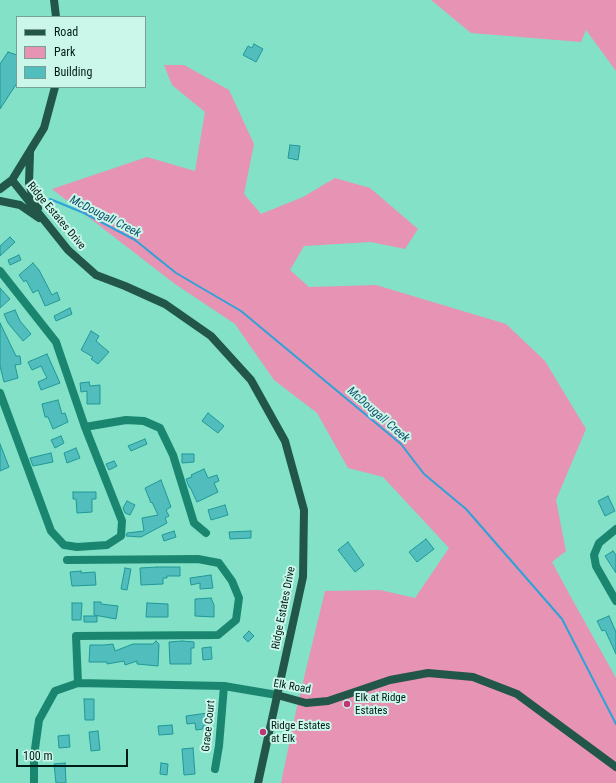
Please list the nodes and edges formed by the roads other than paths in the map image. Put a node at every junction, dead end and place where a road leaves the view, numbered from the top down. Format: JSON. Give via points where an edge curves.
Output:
{"nodes":[{"id":1,"x":54,"y":0,"type":"edge"},
{"id":2,"x":55,"y":13,"type":"edge"},
{"id":3,"x":55,"y":88,"type":"edge"},
{"id":4,"x":30,"y":150,"type":"junction"},
{"id":5,"x":12,"y":180,"type":"junction"},
{"id":6,"x":0,"y":189,"type":"edge"},
{"id":7,"x":0,"y":202,"type":"edge"},
{"id":8,"x":46,"y":222,"type":"junction"},
{"id":9,"x":0,"y":271,"type":"edge"},
{"id":10,"x":0,"y":393,"type":"edge"},
{"id":11,"x":85,"y":428,"type":"junction"},
{"id":12,"x":616,"y":528,"type":"edge"},
{"id":13,"x":206,"y":534,"type":"dead end"},
{"id":14,"x":67,"y":560,"type":"dead end"},
{"id":15,"x":616,"y":601,"type":"edge"},
{"id":16,"x":78,"y":683,"type":"junction"},
{"id":17,"x":224,"y":686,"type":"junction"},
{"id":18,"x":277,"y":696,"type":"junction"},
{"id":19,"x":616,"y":767,"type":"edge"},
{"id":20,"x":215,"y":769,"type":"dead end"},
{"id":21,"x":34,"y":783,"type":"edge"},
{"id":22,"x":258,"y":783,"type":"edge"}],
"edges":[{"from":1,"to":2,"type":"street"},
{"from":3,"to":4,"type":"street","via":[[44,128]]},
{"from":4,"to":5,"type":"street"},
{"from":4,"to":8,"type":"street","via":[[29,183]]},
{"from":5,"to":6,"type":"street"},
{"from":5,"to":8,"type":"street","name":"Ridge Estates Drive"},
{"from":7,"to":8,"type":"street","via":[[20,205]]},
{"from":8,"to":18,"type":"street","name":"Ridge Estates Drive","via":[[68,250],[96,275],[165,304],[211,336],[251,380],[285,441],[304,510],[303,577]]},
{"from":9,"to":11,"type":"street","via":[[56,342]]},
{"from":10,"to":11,"type":"street","via":[[51,531],[64,545],[77,547],[107,544],[120,536],[122,521]]},
{"from":11,"to":13,"type":"street","via":[[126,420],[144,420],[160,428],[173,455],[194,523]]},
{"from":12,"to":15,"type":"street","via":[[599,543],[594,555],[596,566]]},
{"from":14,"to":16,"type":"street","via":[[198,559],[219,563],[232,581],[239,598],[236,620],[218,635],[76,636]]},
{"from":16,"to":17,"type":"street","name":"Elk Road"},
{"from":16,"to":21,"type":"street","name":"Elk Road","via":[[55,691],[39,720],[34,756]]},
{"from":17,"to":18,"type":"street","name":"Elk Road"},
{"from":17,"to":20,"type":"street","name":"Grace Court"},
{"from":18,"to":19,"type":"street","name":"Elk Road","via":[[306,703],[328,701],[390,680],[428,673],[473,677],[517,694]]},
{"from":18,"to":22,"type":"street","name":"Ridge Estates Drive"}]}
